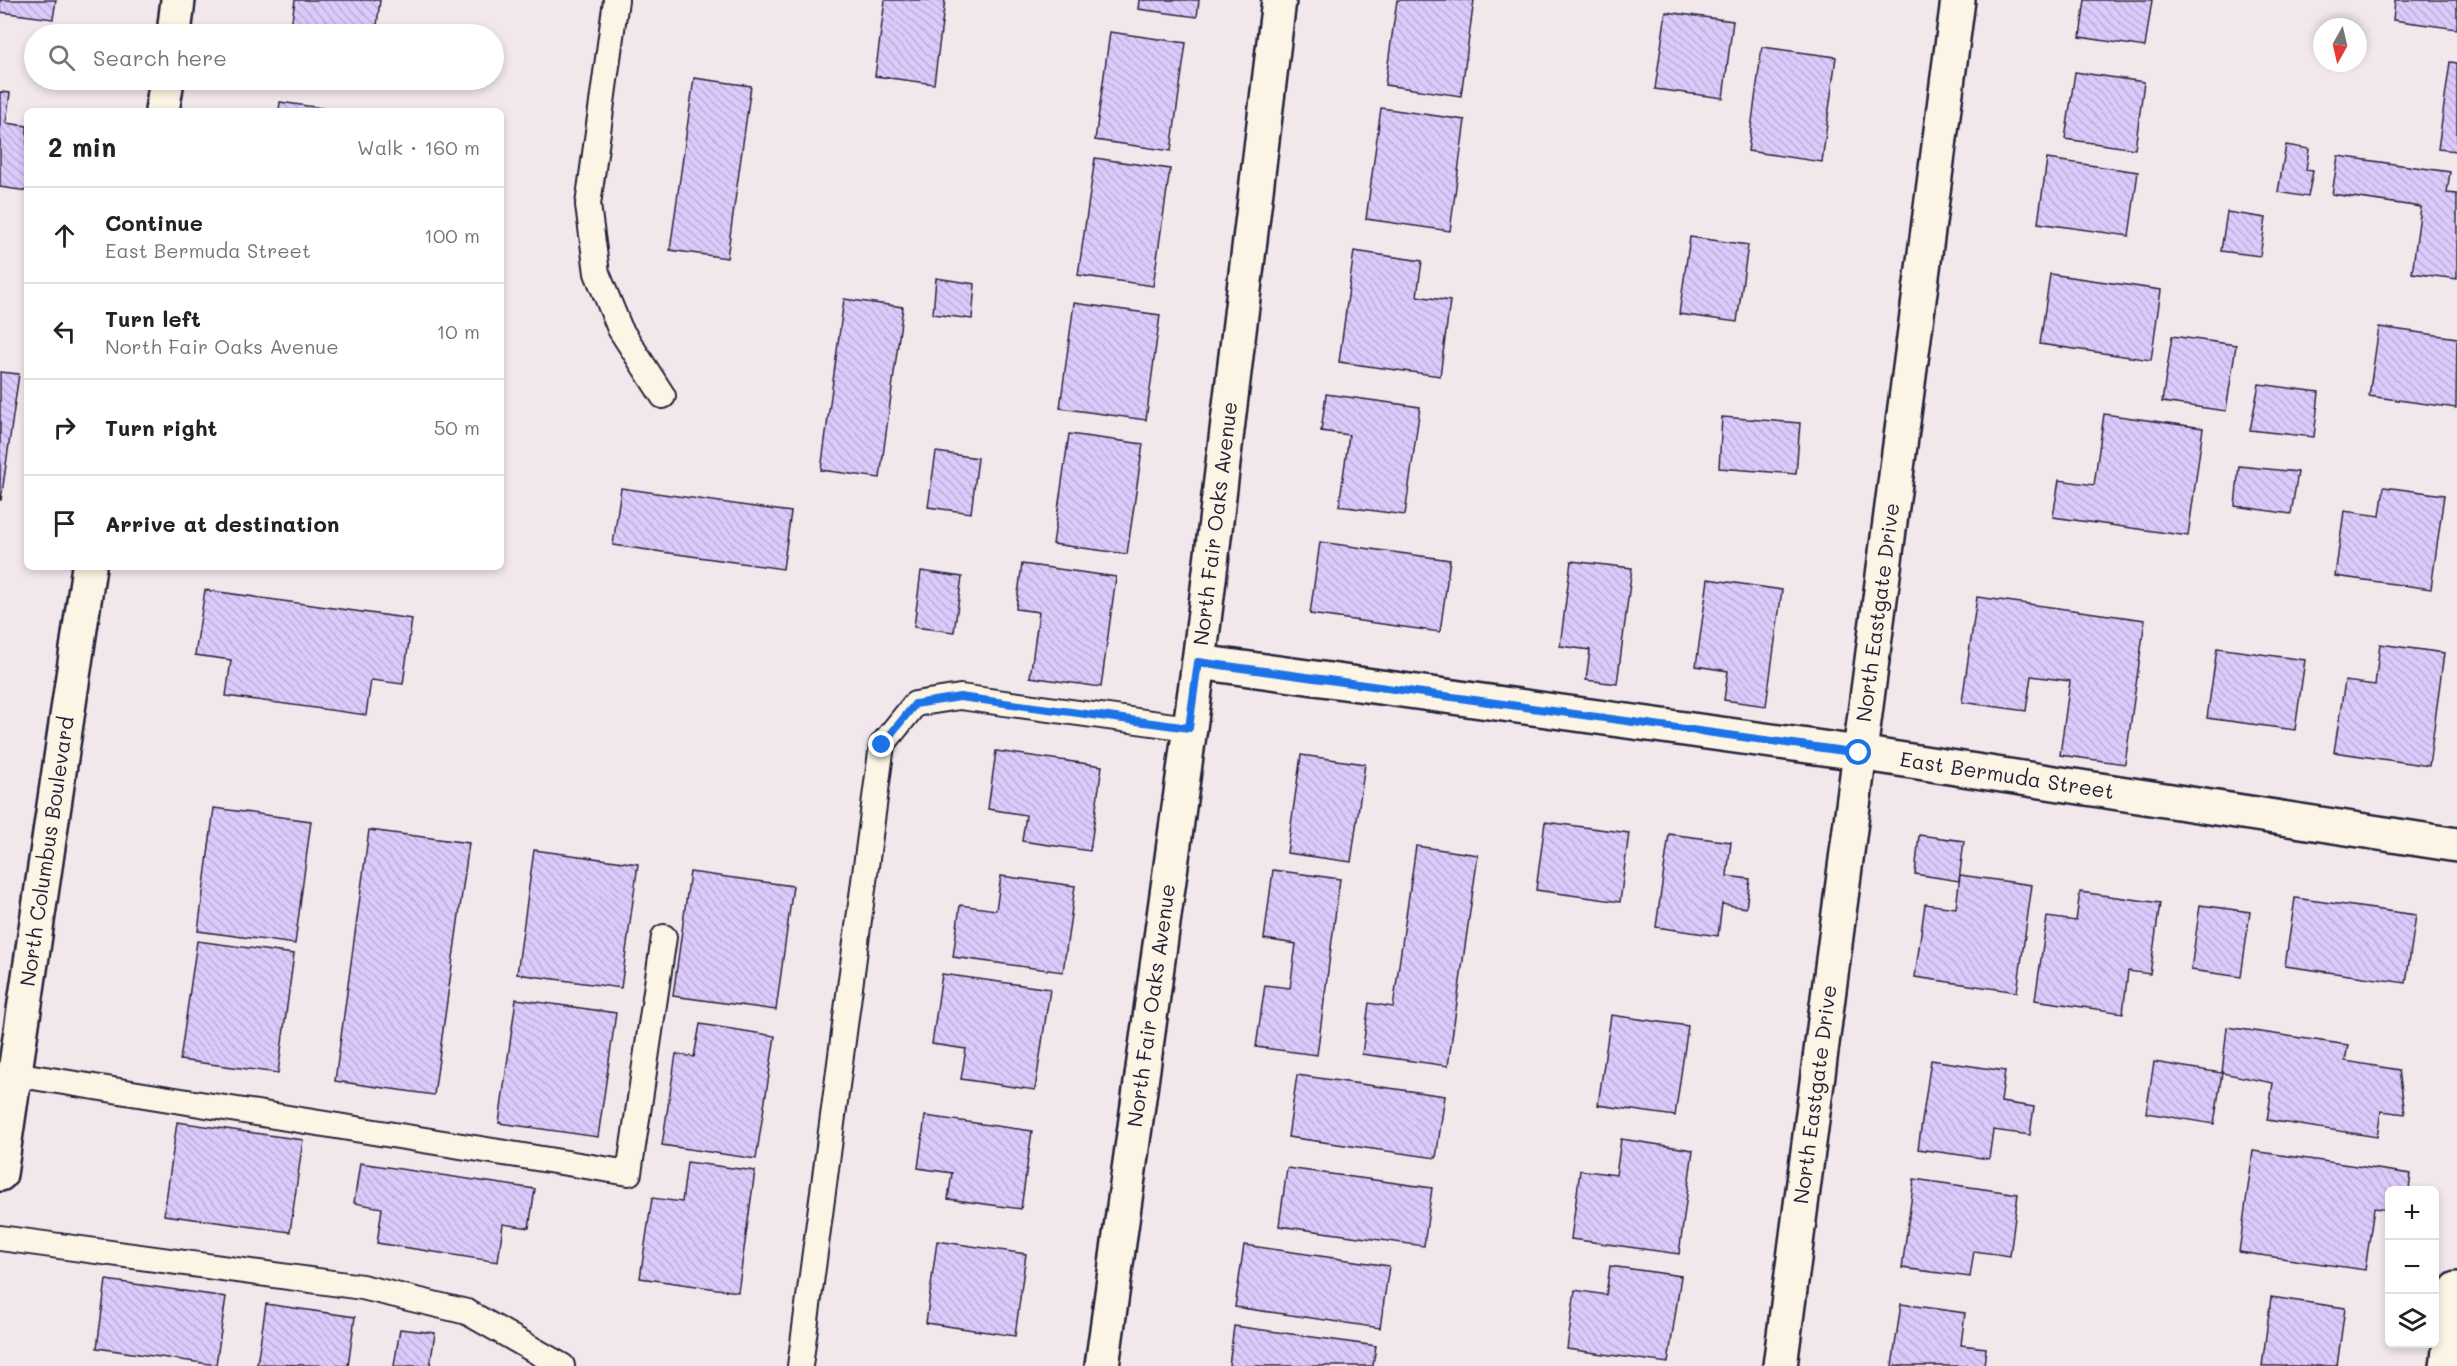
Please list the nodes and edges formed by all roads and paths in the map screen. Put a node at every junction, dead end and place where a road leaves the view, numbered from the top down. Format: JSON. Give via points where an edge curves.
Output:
{"nodes":[{"id":1,"x":178,"y":0,"type":"edge"},
{"id":2,"x":616,"y":0,"type":"edge"},
{"id":3,"x":1279,"y":0,"type":"edge"},
{"id":4,"x":1958,"y":0,"type":"edge"},
{"id":5,"x":175,"y":24,"type":"edge"},
{"id":6,"x":165,"y":90,"type":"edge"},
{"id":7,"x":162,"y":108,"type":"edge"},
{"id":8,"x":663,"y":396,"type":"dead end"},
{"id":9,"x":89,"y":570,"type":"edge"},
{"id":10,"x":1198,"y":662,"type":"junction"},
{"id":11,"x":1189,"y":728,"type":"junction"},
{"id":12,"x":1859,"y":753,"type":"junction"},
{"id":13,"x":2457,"y":845,"type":"edge"},
{"id":14,"x":664,"y":937,"type":"dead end"},
{"id":15,"x":14,"y":1074,"type":"junction"},
{"id":16,"x":0,"y":1174,"type":"edge"},
{"id":17,"x":0,"y":1238,"type":"edge"},
{"id":18,"x":2457,"y":1289,"type":"edge"},
{"id":19,"x":562,"y":1366,"type":"edge"},
{"id":20,"x":800,"y":1366,"type":"edge"},
{"id":21,"x":1102,"y":1366,"type":"edge"},
{"id":22,"x":1780,"y":1366,"type":"edge"},
{"id":23,"x":2447,"y":1366,"type":"edge"}],
"edges":[{"from":1,"to":5,"type":"street"},
{"from":2,"to":8,"type":"lane","via":[[588,205],[597,273],[620,329]]},
{"from":3,"to":10,"type":"street","name":"North Fair Oaks Avenue"},
{"from":4,"to":12,"type":"street","name":"North Eastgate Drive"},
{"from":6,"to":7,"type":"street"},
{"from":9,"to":15,"type":"street","name":"North Columbus Boulevard"},
{"from":10,"to":11,"type":"street","name":"North Fair Oaks Avenue"},
{"from":10,"to":12,"type":"street","name":"East Bermuda Street"},
{"from":11,"to":20,"type":"lane","via":[[960,697],[915,704],[882,745]]},
{"from":11,"to":21,"type":"street","name":"North Fair Oaks Avenue"},
{"from":12,"to":13,"type":"street","name":"East Bermuda Street"},
{"from":12,"to":22,"type":"street","name":"North Eastgate Drive"},
{"from":14,"to":15,"type":"lane","via":[[630,1173]]},
{"from":15,"to":16,"type":"street","name":"North Columbus Boulevard"},
{"from":17,"to":19,"type":"lane","via":[[362,1287],[467,1312]]},
{"from":18,"to":23,"type":"street"}]}
